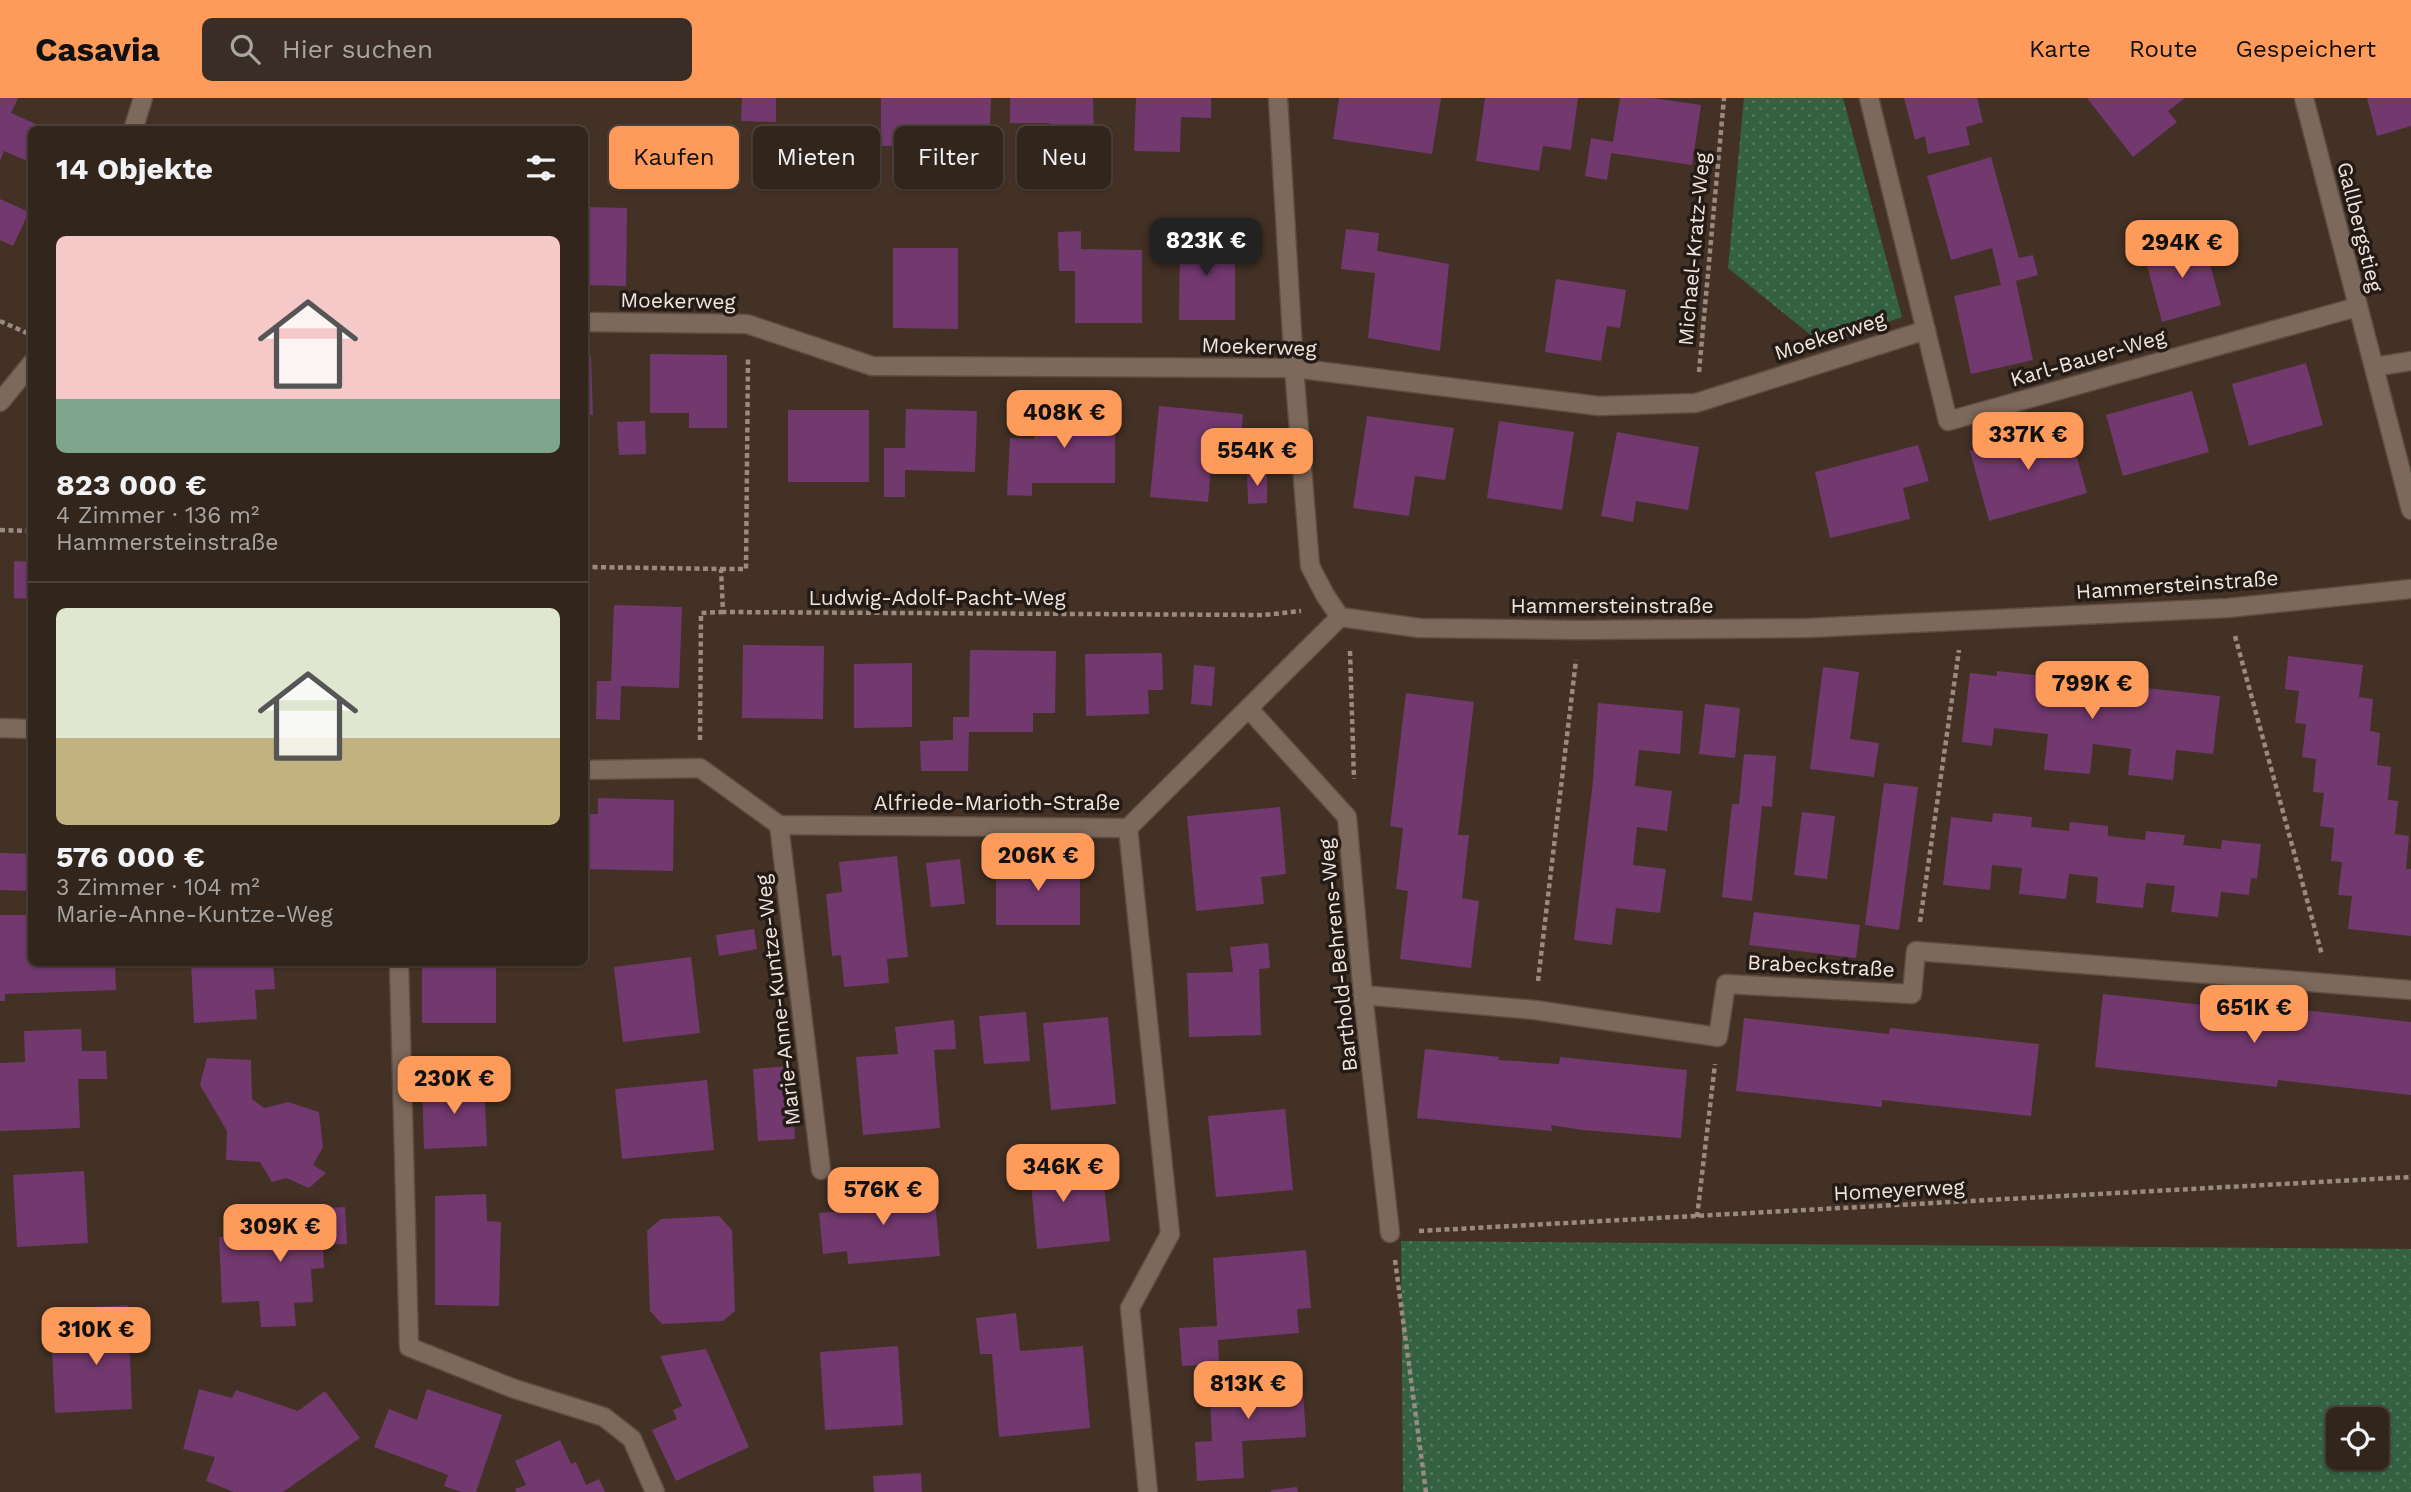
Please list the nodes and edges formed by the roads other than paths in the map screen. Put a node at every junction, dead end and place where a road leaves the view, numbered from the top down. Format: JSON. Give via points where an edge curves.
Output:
{"nodes":[{"id":1,"x":143,"y":98,"type":"edge"},
{"id":2,"x":1278,"y":98,"type":"edge"},
{"id":3,"x":1869,"y":98,"type":"edge"},
{"id":4,"x":2304,"y":98,"type":"edge"},
{"id":5,"x":134,"y":126,"type":"edge"},
{"id":6,"x":2357,"y":307,"type":"junction"},
{"id":7,"x":588,"y":322,"type":"edge"},
{"id":8,"x":1926,"y":330,"type":"junction"},
{"id":9,"x":2411,"y":361,"type":"edge"},
{"id":10,"x":2374,"y":367,"type":"junction"},
{"id":11,"x":28,"y":368,"type":"edge"},
{"id":12,"x":1294,"y":368,"type":"junction"},
{"id":13,"x":0,"y":402,"type":"edge"},
{"id":14,"x":2411,"y":510,"type":"edge"},
{"id":15,"x":2411,"y":589,"type":"edge"},
{"id":16,"x":1345,"y":618,"type":"junction"},
{"id":17,"x":1250,"y":709,"type":"junction"},
{"id":18,"x":0,"y":728,"type":"edge"},
{"id":19,"x":28,"y":729,"type":"edge"},
{"id":20,"x":588,"y":770,"type":"edge"},
{"id":21,"x":779,"y":825,"type":"junction"},
{"id":22,"x":1128,"y":828,"type":"junction"},
{"id":23,"x":400,"y":966,"type":"edge"},
{"id":24,"x":2411,"y":990,"type":"edge"},
{"id":25,"x":1363,"y":995,"type":"junction"},
{"id":26,"x":821,"y":1170,"type":"dead end"},
{"id":27,"x":1390,"y":1233,"type":"road end"},
{"id":28,"x":655,"y":1492,"type":"edge"},
{"id":29,"x":1148,"y":1492,"type":"edge"}],
"edges":[{"from":1,"to":5,"type":"street"},
{"from":2,"to":12,"type":"street"},
{"from":3,"to":8,"type":"street","name":"Karl-Bauer-Weg"},
{"from":4,"to":6,"type":"street","name":"Gallbergstieg"},
{"from":6,"to":8,"type":"street","name":"Karl-Bauer-Weg","via":[[1948,421]]},
{"from":6,"to":10,"type":"street","name":"Gallbergstieg"},
{"from":7,"to":12,"type":"street","name":"Moekerweg","via":[[747,324],[872,366]]},
{"from":8,"to":12,"type":"street","name":"Moekerweg","via":[[1696,403],[1600,406]]},
{"from":9,"to":10,"type":"street"},
{"from":10,"to":14,"type":"street","name":"Gallbergstieg"},
{"from":11,"to":13,"type":"street"},
{"from":12,"to":16,"type":"street","via":[[1310,566],[1325,595]]},
{"from":15,"to":16,"type":"street","name":"Hammersteinstraße","via":[[2228,608],[1808,628],[1419,628]]},
{"from":16,"to":17,"type":"street","name":"Alfriede-Marioth-Straße"},
{"from":17,"to":22,"type":"street","name":"Alfriede-Marioth-Straße"},
{"from":17,"to":25,"type":"street","name":"Barthold-Behrens-Weg","via":[[1347,817]]},
{"from":18,"to":19,"type":"street"},
{"from":20,"to":21,"type":"street","via":[[700,768]]},
{"from":21,"to":22,"type":"street","name":"Alfriede-Marioth-Straße"},
{"from":21,"to":26,"type":"street","name":"Marie-Anne-Kuntze-Weg"},
{"from":22,"to":29,"type":"street","via":[[1170,1234],[1130,1308]]},
{"from":23,"to":28,"type":"street","via":[[409,1347],[512,1388],[604,1417],[632,1439]]},
{"from":24,"to":25,"type":"street","name":"Brabeckstraße","via":[[1916,951],[1912,994],[1726,984],[1718,1037],[1535,1010]]},
{"from":25,"to":27,"type":"street","name":"Barthold-Behrens-Weg"}]}
